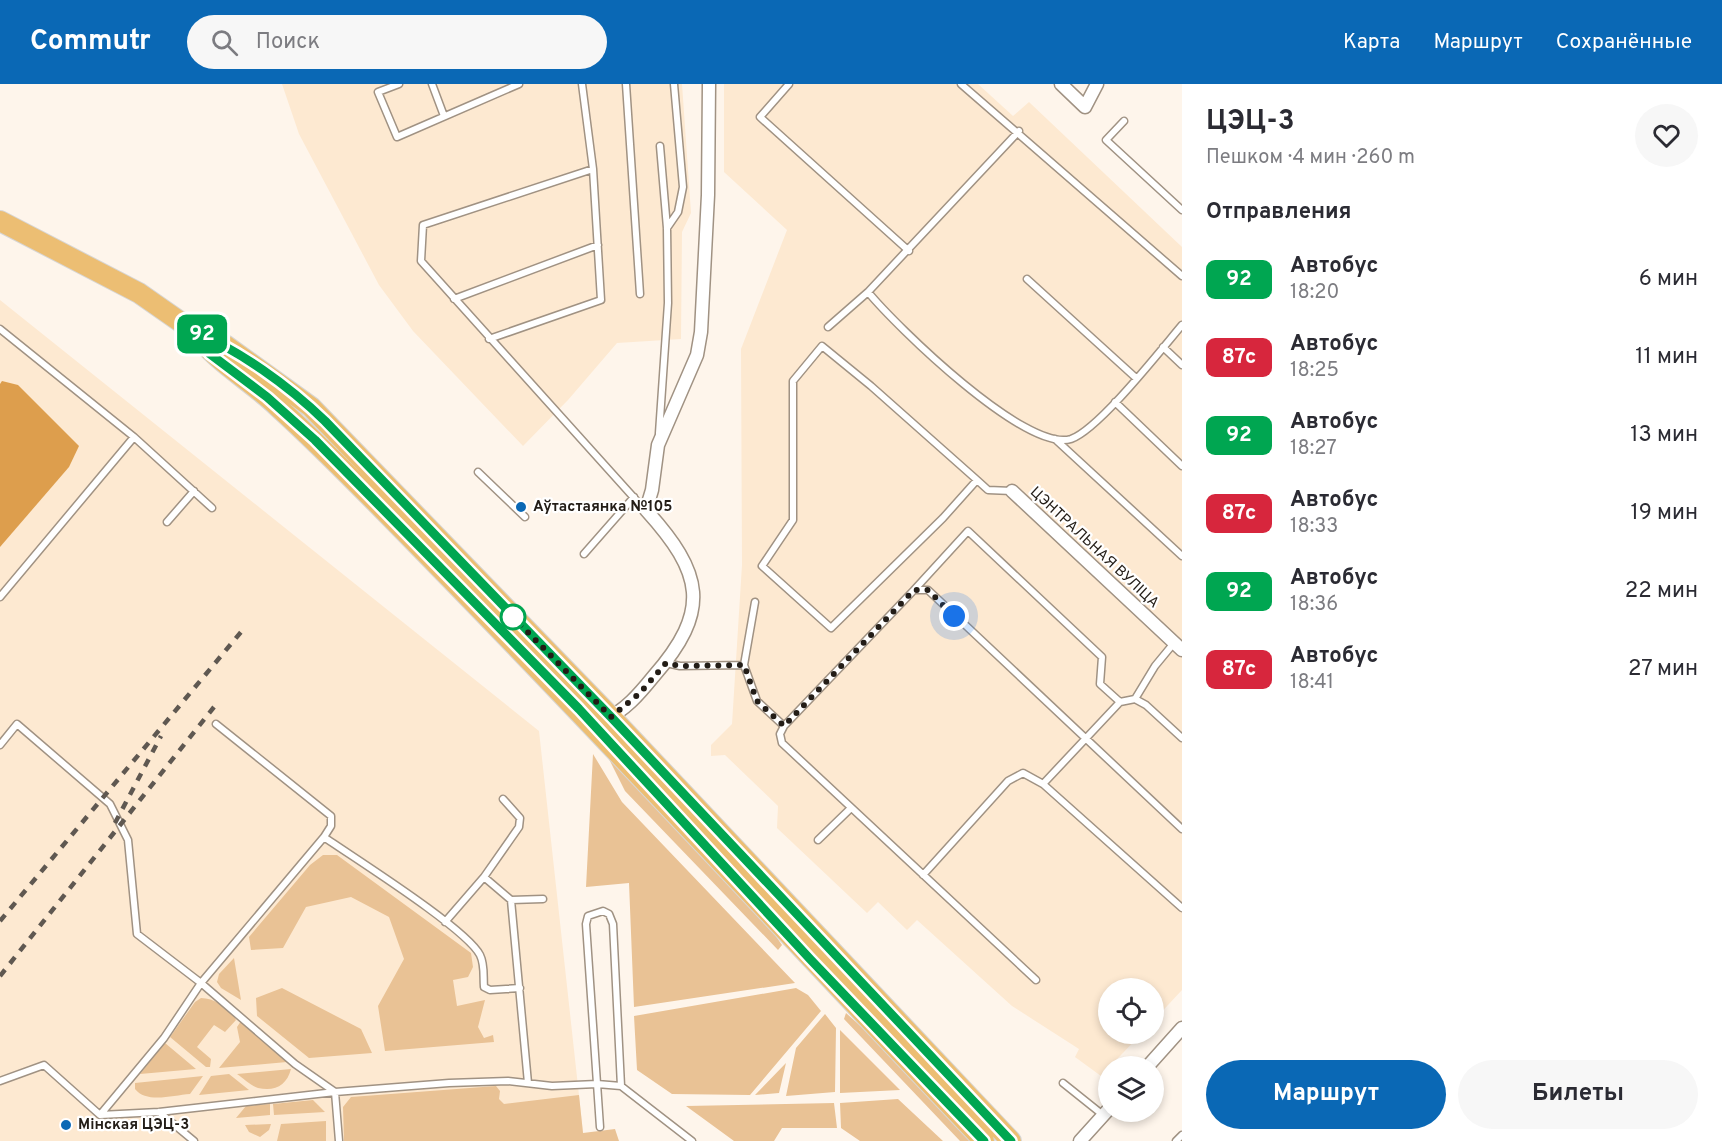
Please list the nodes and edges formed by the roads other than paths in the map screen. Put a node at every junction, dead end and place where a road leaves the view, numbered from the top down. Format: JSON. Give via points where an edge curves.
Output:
{"nodes":[{"id":1,"x":399,"y":84,"type":"edge"},
{"id":2,"x":432,"y":84,"type":"edge"},
{"id":3,"x":519,"y":84,"type":"edge"},
{"id":4,"x":582,"y":84,"type":"edge"},
{"id":5,"x":626,"y":84,"type":"edge"},
{"id":6,"x":674,"y":84,"type":"edge"},
{"id":7,"x":709,"y":84,"type":"edge"},
{"id":8,"x":789,"y":84,"type":"edge"},
{"id":9,"x":962,"y":84,"type":"edge"},
{"id":10,"x":1061,"y":84,"type":"edge"},
{"id":11,"x":1097,"y":84,"type":"edge"},
{"id":12,"x":444,"y":116,"type":"junction"},
{"id":13,"x":1124,"y":121,"type":"dead end"},
{"id":14,"x":1019,"y":131,"type":"junction"},
{"id":15,"x":660,"y":146,"type":"dead end"},
{"id":16,"x":593,"y":169,"type":"junction"},
{"id":17,"x":1182,"y":210,"type":"edge"},
{"id":18,"x":0,"y":221,"type":"edge"},
{"id":19,"x":667,"y":228,"type":"junction"},
{"id":20,"x":598,"y":246,"type":"junction"},
{"id":21,"x":909,"y":251,"type":"junction"},
{"id":22,"x":1182,"y":276,"type":"edge"},
{"id":23,"x":1027,"y":279,"type":"dead end"},
{"id":24,"x":868,"y":292,"type":"junction"},
{"id":25,"x":640,"y":294,"type":"dead end"},
{"id":26,"x":454,"y":299,"type":"junction"},
{"id":27,"x":1182,"y":325,"type":"edge"},
{"id":28,"x":828,"y":327,"type":"dead end"},
{"id":29,"x":0,"y":329,"type":"edge"},
{"id":30,"x":489,"y":339,"type":"junction"},
{"id":31,"x":1163,"y":347,"type":"junction"},
{"id":32,"x":1182,"y":365,"type":"edge"},
{"id":33,"x":1136,"y":378,"type":"junction"},
{"id":34,"x":1115,"y":402,"type":"junction"},
{"id":35,"x":134,"y":437,"type":"junction"},
{"id":36,"x":1054,"y":439,"type":"junction"},
{"id":37,"x":658,"y":445,"type":"junction"},
{"id":38,"x":1182,"y":466,"type":"edge"},
{"id":39,"x":478,"y":472,"type":"dead end"},
{"id":40,"x":977,"y":480,"type":"junction"},
{"id":41,"x":194,"y":491,"type":"junction"},
{"id":42,"x":1012,"y":491,"type":"joint"},
{"id":43,"x":634,"y":497,"type":"junction"},
{"id":44,"x":212,"y":508,"type":"dead end"},
{"id":45,"x":646,"y":510,"type":"junction"},
{"id":46,"x":525,"y":517,"type":"dead end"},
{"id":47,"x":167,"y":522,"type":"dead end"},
{"id":48,"x":584,"y":554,"type":"dead end"},
{"id":49,"x":1182,"y":556,"type":"edge"},
{"id":50,"x":914,"y":590,"type":"junction"},
{"id":51,"x":0,"y":597,"type":"edge"},
{"id":52,"x":755,"y":602,"type":"dead end"},
{"id":53,"x":1178,"y":647,"type":"edge"},
{"id":54,"x":666,"y":663,"type":"junction"},
{"id":55,"x":744,"y":665,"type":"junction"},
{"id":56,"x":1135,"y":699,"type":"junction"},
{"id":57,"x":1120,"y":702,"type":"junction"},
{"id":58,"x":601,"y":720,"type":"junction"},
{"id":59,"x":216,"y":724,"type":"dead end"},
{"id":60,"x":784,"y":726,"type":"junction"},
{"id":61,"x":1085,"y":738,"type":"junction"},
{"id":62,"x":1182,"y":738,"type":"edge"},
{"id":63,"x":0,"y":746,"type":"edge"},
{"id":64,"x":1043,"y":784,"type":"junction"},
{"id":65,"x":503,"y":799,"type":"dead end"},
{"id":66,"x":851,"y":808,"type":"junction"},
{"id":67,"x":1182,"y":829,"type":"edge"},
{"id":68,"x":324,"y":837,"type":"junction"},
{"id":69,"x":818,"y":840,"type":"dead end"},
{"id":70,"x":922,"y":875,"type":"junction"},
{"id":71,"x":484,"y":877,"type":"junction"},
{"id":72,"x":543,"y":899,"type":"dead end"},
{"id":73,"x":511,"y":900,"type":"junction"},
{"id":74,"x":1182,"y":908,"type":"edge"},
{"id":75,"x":445,"y":922,"type":"junction"},
{"id":76,"x":1036,"y":980,"type":"dead end"},
{"id":77,"x":201,"y":983,"type":"junction"},
{"id":78,"x":520,"y":988,"type":"junction"},
{"id":79,"x":1182,"y":1028,"type":"edge"},
{"id":80,"x":1157,"y":1056,"type":"edge"},
{"id":81,"x":0,"y":1081,"type":"edge"},
{"id":82,"x":528,"y":1083,"type":"junction"},
{"id":83,"x":1063,"y":1083,"type":"dead end"},
{"id":84,"x":597,"y":1084,"type":"junction"},
{"id":85,"x":621,"y":1086,"type":"junction"},
{"id":86,"x":335,"y":1092,"type":"junction"},
{"id":87,"x":1098,"y":1107,"type":"edge"},
{"id":88,"x":159,"y":1112,"type":"junction"},
{"id":89,"x":100,"y":1115,"type":"junction"},
{"id":90,"x":1098,"y":1122,"type":"edge"},
{"id":91,"x":600,"y":1126,"type":"dead end"},
{"id":92,"x":1182,"y":1135,"type":"edge"},
{"id":93,"x":194,"y":1141,"type":"edge"},
{"id":94,"x":339,"y":1141,"type":"edge"},
{"id":95,"x":692,"y":1141,"type":"edge"},
{"id":96,"x":984,"y":1141,"type":"edge"},
{"id":97,"x":1011,"y":1141,"type":"edge"},
{"id":98,"x":1080,"y":1141,"type":"edge"},
{"id":99,"x":1176,"y":1141,"type":"edge"}],
"edges":[{"from":1,"to":12,"type":"lane","via":[[378,92],[397,137]]},
{"from":2,"to":12,"type":"lane"},
{"from":3,"to":12,"type":"lane"},
{"from":4,"to":16,"type":"lane"},
{"from":5,"to":25,"type":"lane"},
{"from":6,"to":19,"type":"lane","via":[[682,188],[678,212]]},
{"from":7,"to":37,"type":"street","via":[[708,195],[697,355]]},
{"from":8,"to":21,"type":"lane","via":[[760,117]]},
{"from":9,"to":14,"type":"lane"},
{"from":10,"to":11,"type":"street","via":[[1085,107]]},
{"from":13,"to":17,"type":"lane","via":[[1106,140]]},
{"from":14,"to":21,"type":"lane"},
{"from":14,"to":22,"type":"lane"},
{"from":15,"to":19,"type":"lane"},
{"from":16,"to":20,"type":"lane"},
{"from":16,"to":26,"type":"lane","via":[[423,225],[421,261]]},
{"from":18,"to":58,"type":"main road","via":[[139,293],[192,330],[225,345],[311,407]]},
{"from":19,"to":37,"type":"lane","via":[[668,322]]},
{"from":20,"to":26,"type":"lane"},
{"from":20,"to":30,"type":"lane","via":[[601,300]]},
{"from":21,"to":24,"type":"lane"},
{"from":23,"to":33,"type":"lane"},
{"from":24,"to":28,"type":"lane"},
{"from":24,"to":36,"type":"lane","via":[[962,384],[1010,419]]},
{"from":26,"to":30,"type":"lane"},
{"from":27,"to":31,"type":"lane"},
{"from":29,"to":35,"type":"lane"},
{"from":30,"to":43,"type":"lane"},
{"from":31,"to":32,"type":"lane"},
{"from":31,"to":33,"type":"lane"},
{"from":33,"to":34,"type":"lane"},
{"from":34,"to":36,"type":"lane","via":[[1082,433],[1069,440]]},
{"from":34,"to":38,"type":"lane"},
{"from":35,"to":41,"type":"lane"},
{"from":35,"to":51,"type":"lane"},
{"from":36,"to":49,"type":"lane"},
{"from":37,"to":45,"type":"street"},
{"from":39,"to":46,"type":"lane"},
{"from":40,"to":40,"type":"lane","via":[[822,346],[793,381],[793,520],[762,566],[831,628]]},
{"from":40,"to":42,"type":"lane","via":[[988,490]]},
{"from":41,"to":44,"type":"lane"},
{"from":41,"to":47,"type":"lane"},
{"from":42,"to":53,"type":"street","name":"ЦЭНТРАЛЬНАЯ ВУЛІЦА"},
{"from":43,"to":45,"type":"lane"},
{"from":43,"to":48,"type":"lane"},
{"from":45,"to":54,"type":"street","via":[[678,547],[694,596],[692,619]]},
{"from":50,"to":57,"type":"lane","via":[[968,531],[1102,657],[1100,684]]},
{"from":50,"to":60,"type":"lane"},
{"from":50,"to":61,"type":"lane","via":[[928,590]]},
{"from":52,"to":55,"type":"lane"},
{"from":53,"to":56,"type":"lane","via":[[1155,666]]},
{"from":54,"to":55,"type":"lane"},
{"from":54,"to":58,"type":"street","via":[[640,693]]},
{"from":55,"to":60,"type":"lane","via":[[757,701]]},
{"from":56,"to":57,"type":"lane"},
{"from":56,"to":62,"type":"lane"},
{"from":57,"to":61,"type":"lane"},
{"from":58,"to":96,"type":"main road","via":[[810,959]]},
{"from":58,"to":97,"type":"main road"},
{"from":59,"to":68,"type":"lane","via":[[331,816],[331,826]]},
{"from":60,"to":66,"type":"lane","via":[[780,734],[782,743]]},
{"from":61,"to":64,"type":"lane"},
{"from":61,"to":67,"type":"lane"},
{"from":63,"to":77,"type":"lane","via":[[17,724],[110,804],[128,840],[137,934]]},
{"from":64,"to":70,"type":"lane","via":[[1023,773],[1008,782]]},
{"from":64,"to":74,"type":"lane"},
{"from":65,"to":71,"type":"lane","via":[[520,818],[519,827]]},
{"from":66,"to":69,"type":"lane"},
{"from":66,"to":70,"type":"lane"},
{"from":68,"to":75,"type":"lane"},
{"from":68,"to":77,"type":"lane"},
{"from":70,"to":76,"type":"lane"},
{"from":71,"to":73,"type":"lane"},
{"from":71,"to":75,"type":"lane"},
{"from":72,"to":73,"type":"lane"},
{"from":73,"to":78,"type":"lane"},
{"from":75,"to":78,"type":"lane","via":[[480,954],[484,987]]},
{"from":77,"to":86,"type":"lane","via":[[295,1064]]},
{"from":77,"to":89,"type":"lane","via":[[164,1038]]},
{"from":78,"to":82,"type":"lane"},
{"from":79,"to":80,"type":"street"},
{"from":81,"to":89,"type":"lane","via":[[44,1065]]},
{"from":82,"to":84,"type":"lane"},
{"from":82,"to":86,"type":"lane","via":[[449,1083]]},
{"from":83,"to":87,"type":"lane"},
{"from":84,"to":85,"type":"lane"},
{"from":84,"to":85,"type":"lane","via":[[586,924],[588,916],[603,911],[613,924]]},
{"from":84,"to":91,"type":"lane"},
{"from":85,"to":95,"type":"lane"},
{"from":86,"to":88,"type":"lane"},
{"from":86,"to":94,"type":"lane"},
{"from":88,"to":89,"type":"lane"},
{"from":88,"to":93,"type":"lane"},
{"from":90,"to":98,"type":"street"},
{"from":92,"to":99,"type":"lane"}]}
